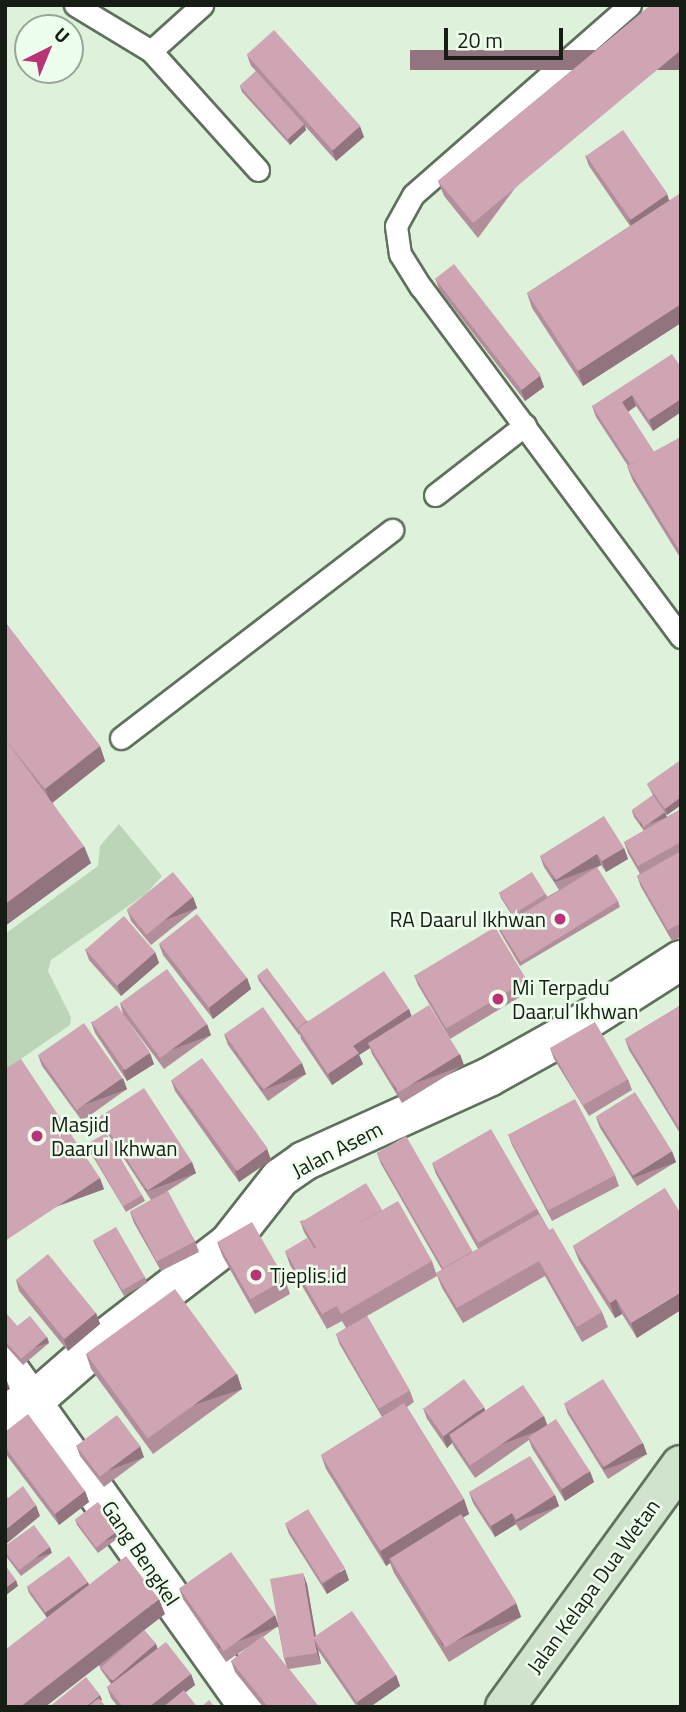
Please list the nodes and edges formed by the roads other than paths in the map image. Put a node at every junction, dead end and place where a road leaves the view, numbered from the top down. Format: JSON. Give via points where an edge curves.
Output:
{"nodes":[{"id":1,"x":75,"y":5,"type":"edge"},
{"id":2,"x":202,"y":5,"type":"edge"},
{"id":3,"x":630,"y":5,"type":"edge"},
{"id":4,"x":151,"y":51,"type":"junction"},
{"id":5,"x":257,"y":170,"type":"dead end"},
{"id":6,"x":525,"y":425,"type":"junction"},
{"id":7,"x":435,"y":495,"type":"dead end"},
{"id":8,"x":392,"y":530,"type":"dead end"},
{"id":9,"x":681,"y":637,"type":"edge"},
{"id":10,"x":121,"y":738,"type":"dead end"},
{"id":11,"x":681,"y":960,"type":"edge"},
{"id":12,"x":5,"y":1364,"type":"edge"},
{"id":13,"x":18,"y":1414,"type":"edge"},
{"id":14,"x":681,"y":1465,"type":"edge"},
{"id":15,"x":249,"y":1707,"type":"edge"},
{"id":16,"x":505,"y":1707,"type":"edge"}],
"edges":[{"from":1,"to":4,"type":"lane"},
{"from":2,"to":4,"type":"lane"},
{"from":3,"to":6,"type":"lane","via":[[413,195],[396,226],[400,254]]},
{"from":4,"to":5,"type":"lane"},
{"from":6,"to":7,"type":"lane"},
{"from":6,"to":9,"type":"lane"},
{"from":8,"to":10,"type":"lane"},
{"from":11,"to":13,"type":"street","name":"Jalan Asem","via":[[489,1077],[304,1161],[281,1178],[229,1243]]},
{"from":12,"to":13,"type":"street","name":"Gang Bengkel"},
{"from":13,"to":15,"type":"street","name":"Gang Bengkel"},
{"from":14,"to":16,"type":"street","name":"Jalan Kelapa Dua Wetan"}]}
